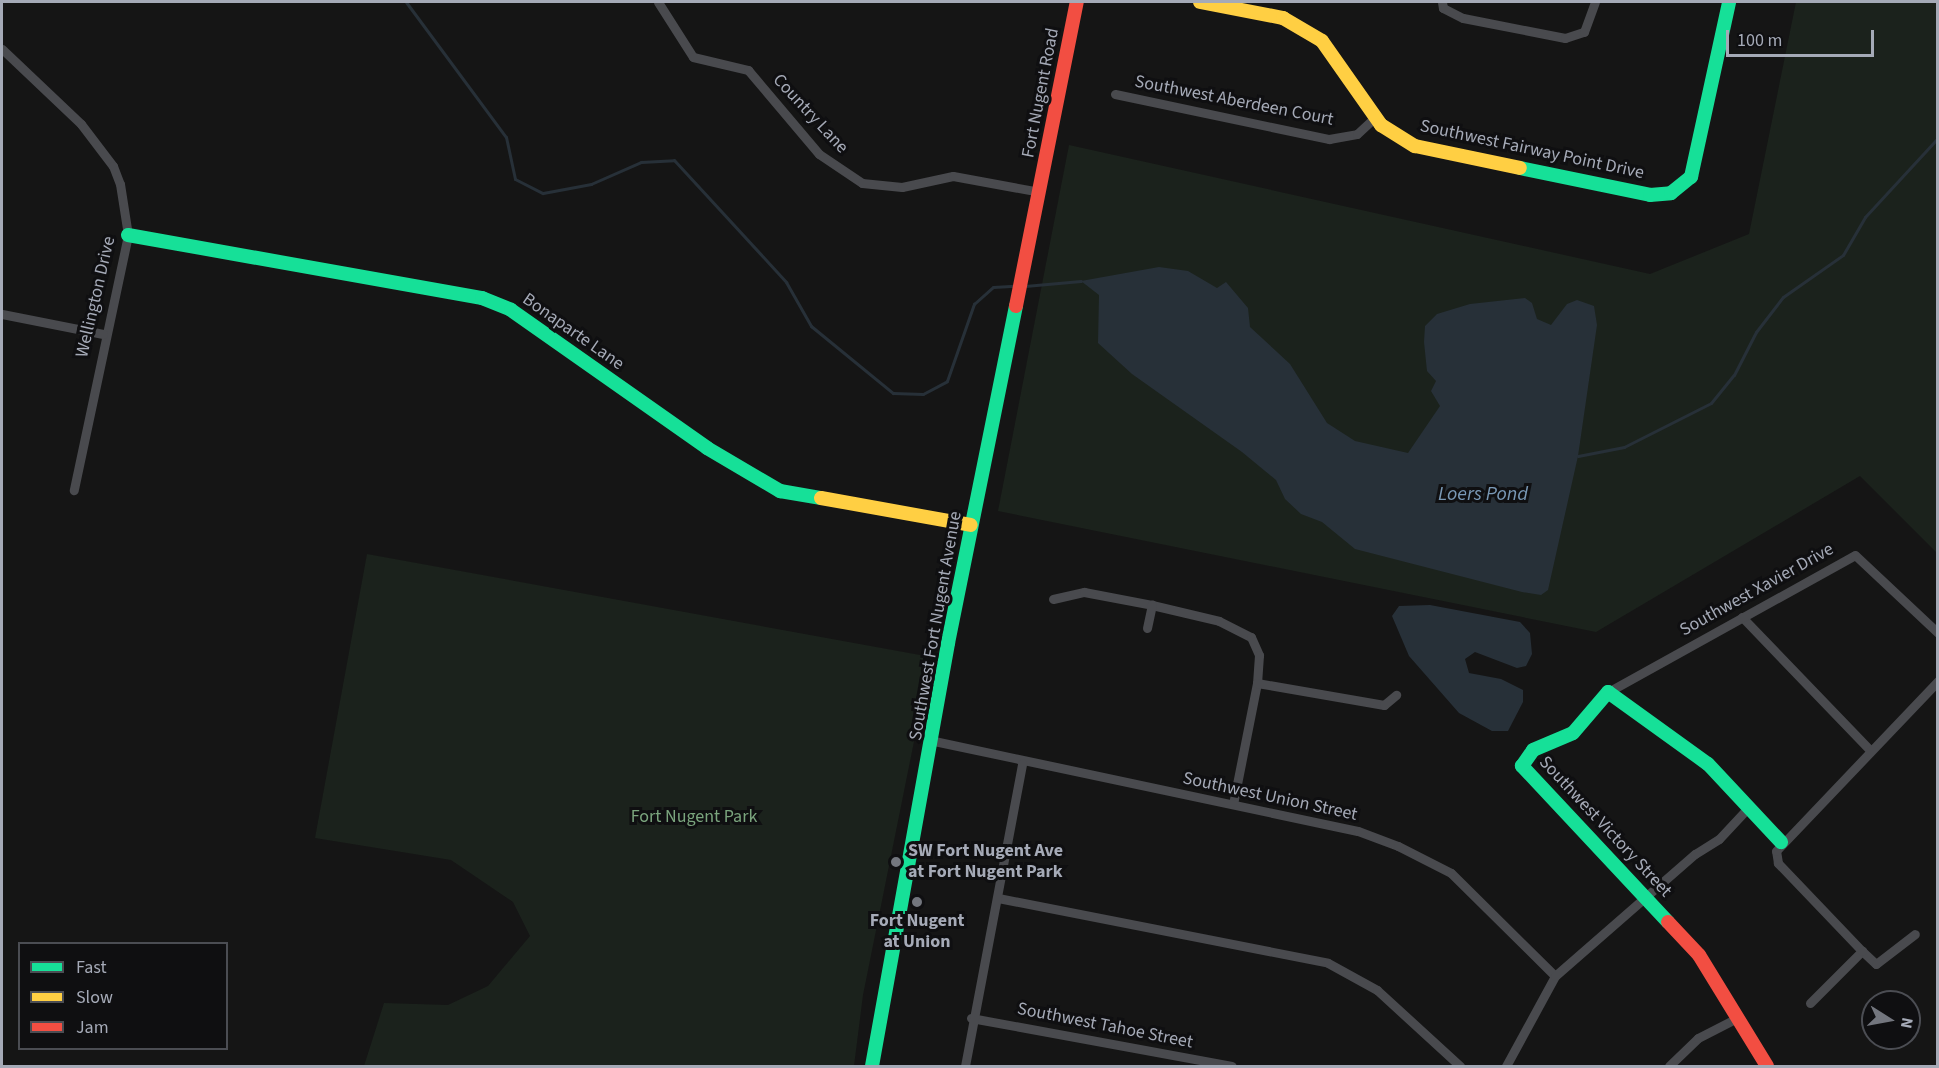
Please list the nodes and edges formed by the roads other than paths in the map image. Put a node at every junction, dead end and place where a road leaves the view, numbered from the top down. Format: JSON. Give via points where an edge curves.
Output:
{"nodes":[{"id":1,"x":658,"y":2,"type":"edge"},
{"id":2,"x":1077,"y":2,"type":"edge"},
{"id":3,"x":1200,"y":2,"type":"edge"},
{"id":4,"x":1442,"y":2,"type":"edge"},
{"id":5,"x":1595,"y":2,"type":"edge"},
{"id":6,"x":1729,"y":2,"type":"edge"},
{"id":7,"x":2,"y":49,"type":"edge"},
{"id":8,"x":1115,"y":94,"type":"dead end"},
{"id":9,"x":1375,"y":117,"type":"junction"},
{"id":10,"x":1040,"y":192,"type":"junction"},
{"id":11,"x":128,"y":235,"type":"junction"},
{"id":12,"x":2,"y":314,"type":"edge"},
{"id":13,"x":103,"y":334,"type":"junction"},
{"id":14,"x":74,"y":490,"type":"dead end"},
{"id":15,"x":971,"y":525,"type":"junction"},
{"id":16,"x":1053,"y":599,"type":"dead end"},
{"id":17,"x":1152,"y":605,"type":"junction"},
{"id":18,"x":1742,"y":617,"type":"junction"},
{"id":19,"x":1147,"y":628,"type":"dead end"},
{"id":20,"x":1938,"y":633,"type":"edge"},
{"id":21,"x":1938,"y":681,"type":"edge"},
{"id":22,"x":1257,"y":683,"type":"junction"},
{"id":23,"x":1608,"y":692,"type":"junction"},
{"id":24,"x":1396,"y":695,"type":"dead end"},
{"id":25,"x":934,"y":741,"type":"junction"},
{"id":26,"x":1870,"y":750,"type":"junction"},
{"id":27,"x":1022,"y":763,"type":"junction"},
{"id":28,"x":1233,"y":804,"type":"junction"},
{"id":29,"x":1747,"y":809,"type":"junction"},
{"id":30,"x":1781,"y":842,"type":"junction"},
{"id":31,"x":998,"y":898,"type":"junction"},
{"id":32,"x":1647,"y":898,"type":"junction"},
{"id":33,"x":1915,"y":934,"type":"dead end"},
{"id":34,"x":1862,"y":951,"type":"junction"},
{"id":35,"x":1555,"y":976,"type":"junction"},
{"id":36,"x":1809,"y":1003,"type":"dead end"},
{"id":37,"x":1739,"y":1017,"type":"junction"},
{"id":38,"x":971,"y":1018,"type":"junction"},
{"id":39,"x":872,"y":1066,"type":"edge"},
{"id":40,"x":965,"y":1066,"type":"edge"},
{"id":41,"x":1232,"y":1066,"type":"edge"},
{"id":42,"x":1460,"y":1066,"type":"edge"},
{"id":43,"x":1506,"y":1066,"type":"edge"},
{"id":44,"x":1669,"y":1066,"type":"edge"},
{"id":45,"x":1767,"y":1066,"type":"edge"}],
"edges":[{"from":1,"to":10,"type":"street","name":"Country Lane","via":[[693,57],[748,70],[819,154],[862,183],[902,187],[953,176]]},
{"from":2,"to":10,"type":"street","name":"Fort Nugent Road"},
{"from":3,"to":9,"type":"street","name":"Southwest Fairway Point Drive","via":[[1283,18],[1322,41]]},
{"from":4,"to":5,"type":"street","via":[[1443,8],[1463,18],[1565,38],[1584,32]]},
{"from":6,"to":9,"type":"street","name":"Southwest Fairway Point Drive","via":[[1691,177],[1671,193],[1650,195],[1415,146]]},
{"from":7,"to":11,"type":"street","name":"Wellington Drive","via":[[81,124],[113,165]]},
{"from":8,"to":9,"type":"street","name":"Southwest Aberdeen Court","via":[[1329,139],[1357,134]]},
{"from":10,"to":15,"type":"street","name":"Southwest Fort Nugent Avenue"},
{"from":11,"to":13,"type":"street","name":"Wellington Drive"},
{"from":11,"to":15,"type":"street","name":"Bonaparte Lane","via":[[482,298],[512,310],[707,448],[780,491]]},
{"from":12,"to":13,"type":"street"},
{"from":13,"to":14,"type":"street","name":"Wellington Drive"},
{"from":15,"to":25,"type":"street","name":"Southwest Fort Nugent Avenue"},
{"from":16,"to":17,"type":"street","via":[[1084,592]]},
{"from":17,"to":19,"type":"street"},
{"from":17,"to":22,"type":"street","via":[[1219,621],[1251,637],[1258,655]]},
{"from":18,"to":20,"type":"street","name":"Southwest Xavier Drive","via":[[1855,555]]},
{"from":18,"to":23,"type":"street","name":"Southwest Xavier Drive"},
{"from":18,"to":26,"type":"street"},
{"from":21,"to":26,"type":"street"},
{"from":22,"to":24,"type":"street","via":[[1384,705]]},
{"from":22,"to":28,"type":"street"},
{"from":23,"to":29,"type":"street","via":[[1708,764]]},
{"from":23,"to":32,"type":"street","name":"Southwest Victory Street","via":[[1573,733],[1533,750],[1522,766]]},
{"from":25,"to":27,"type":"street","name":"Southwest Union Street"},
{"from":25,"to":39,"type":"street","name":"Southwest Fort Nugent Avenue"},
{"from":26,"to":30,"type":"street"},
{"from":27,"to":28,"type":"street","name":"Southwest Union Street"},
{"from":27,"to":31,"type":"street"},
{"from":28,"to":35,"type":"street","name":"Southwest Union Street","via":[[1359,831],[1451,873]]},
{"from":29,"to":30,"type":"street"},
{"from":29,"to":32,"type":"street","via":[[1719,839],[1695,854]]},
{"from":30,"to":34,"type":"street","via":[[1778,863]]},
{"from":31,"to":38,"type":"street"},
{"from":31,"to":42,"type":"street","via":[[1328,963],[1377,990]]},
{"from":32,"to":35,"type":"street"},
{"from":32,"to":37,"type":"street","name":"Southwest Victory Street","via":[[1699,955]]},
{"from":33,"to":34,"type":"street","via":[[1876,964]]},
{"from":34,"to":36,"type":"street"},
{"from":35,"to":43,"type":"street"},
{"from":37,"to":44,"type":"street","via":[[1698,1038]]},
{"from":37,"to":45,"type":"street","name":"Southwest Victory Street"},
{"from":38,"to":40,"type":"street"},
{"from":38,"to":41,"type":"street","name":"Southwest Tahoe Street"}]}
